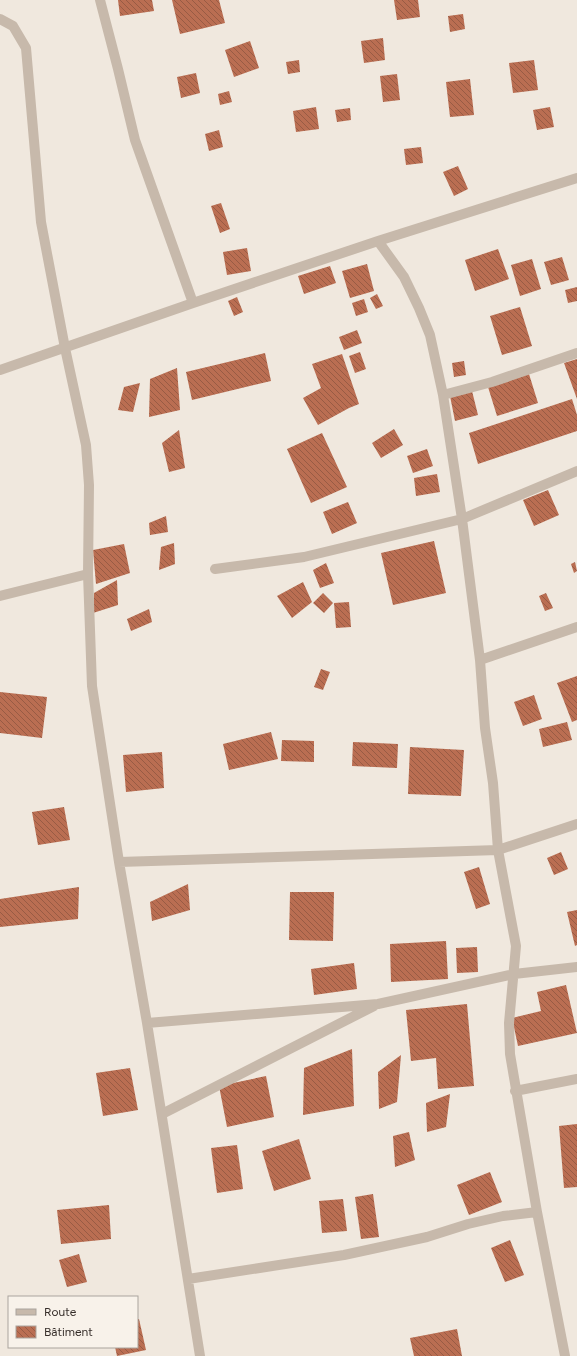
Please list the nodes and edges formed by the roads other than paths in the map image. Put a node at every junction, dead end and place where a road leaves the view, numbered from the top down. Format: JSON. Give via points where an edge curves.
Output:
{"nodes":[{"id":1,"x":100,"y":0,"type":"edge"},
{"id":2,"x":0,"y":19,"type":"edge"},
{"id":3,"x":577,"y":178,"type":"edge"},
{"id":4,"x":378,"y":241,"type":"junction"},
{"id":5,"x":193,"y":303,"type":"junction"},
{"id":6,"x":65,"y":348,"type":"junction"},
{"id":7,"x":577,"y":353,"type":"edge"},
{"id":8,"x":0,"y":370,"type":"edge"},
{"id":9,"x":443,"y":395,"type":"junction"},
{"id":10,"x":577,"y":471,"type":"edge"},
{"id":11,"x":462,"y":519,"type":"junction"},
{"id":12,"x":215,"y":569,"type":"dead end"},
{"id":13,"x":88,"y":574,"type":"junction"},
{"id":14,"x":0,"y":596,"type":"edge"},
{"id":15,"x":577,"y":627,"type":"edge"},
{"id":16,"x":480,"y":660,"type":"junction"},
{"id":17,"x":577,"y":824,"type":"edge"},
{"id":18,"x":498,"y":850,"type":"junction"},
{"id":19,"x":119,"y":862,"type":"junction"},
{"id":20,"x":577,"y":967,"type":"edge"},
{"id":21,"x":514,"y":974,"type":"junction"},
{"id":22,"x":378,"y":1004,"type":"junction"},
{"id":23,"x":147,"y":1022,"type":"junction"},
{"id":24,"x":577,"y":1079,"type":"edge"},
{"id":25,"x":515,"y":1091,"type":"junction"},
{"id":26,"x":162,"y":1114,"type":"junction"},
{"id":27,"x":537,"y":1212,"type":"junction"},
{"id":28,"x":188,"y":1279,"type":"junction"},
{"id":29,"x":200,"y":1356,"type":"edge"},
{"id":30,"x":565,"y":1356,"type":"edge"}],
"edges":[{"from":1,"to":5,"type":"street","via":[[135,140]]},
{"from":2,"to":6,"type":"street","via":[[13,26],[26,48],[41,222]]},
{"from":3,"to":4,"type":"street"},
{"from":4,"to":5,"type":"street"},
{"from":4,"to":9,"type":"street","via":[[404,277],[419,308],[430,335]]},
{"from":5,"to":6,"type":"street"},
{"from":6,"to":8,"type":"street"},
{"from":6,"to":13,"type":"street","via":[[86,445],[89,485]]},
{"from":7,"to":9,"type":"street","via":[[492,382]]},
{"from":9,"to":11,"type":"street"},
{"from":10,"to":11,"type":"street"},
{"from":11,"to":12,"type":"street","via":[[304,557]]},
{"from":11,"to":16,"type":"street"},
{"from":13,"to":14,"type":"street"},
{"from":13,"to":19,"type":"street","via":[[92,686]]},
{"from":15,"to":16,"type":"street"},
{"from":16,"to":18,"type":"street"},
{"from":17,"to":18,"type":"street"},
{"from":18,"to":19,"type":"street"},
{"from":18,"to":21,"type":"street","via":[[516,946]]},
{"from":19,"to":23,"type":"street"},
{"from":20,"to":21,"type":"street"},
{"from":21,"to":22,"type":"street"},
{"from":21,"to":25,"type":"street","via":[[508,1023]]},
{"from":22,"to":23,"type":"street"},
{"from":22,"to":26,"type":"street"},
{"from":23,"to":26,"type":"street"},
{"from":24,"to":25,"type":"street"},
{"from":25,"to":27,"type":"street"},
{"from":26,"to":28,"type":"street"},
{"from":27,"to":28,"type":"street","via":[[503,1216],[427,1237],[344,1255]]},
{"from":27,"to":30,"type":"street"},
{"from":28,"to":29,"type":"street"}]}
